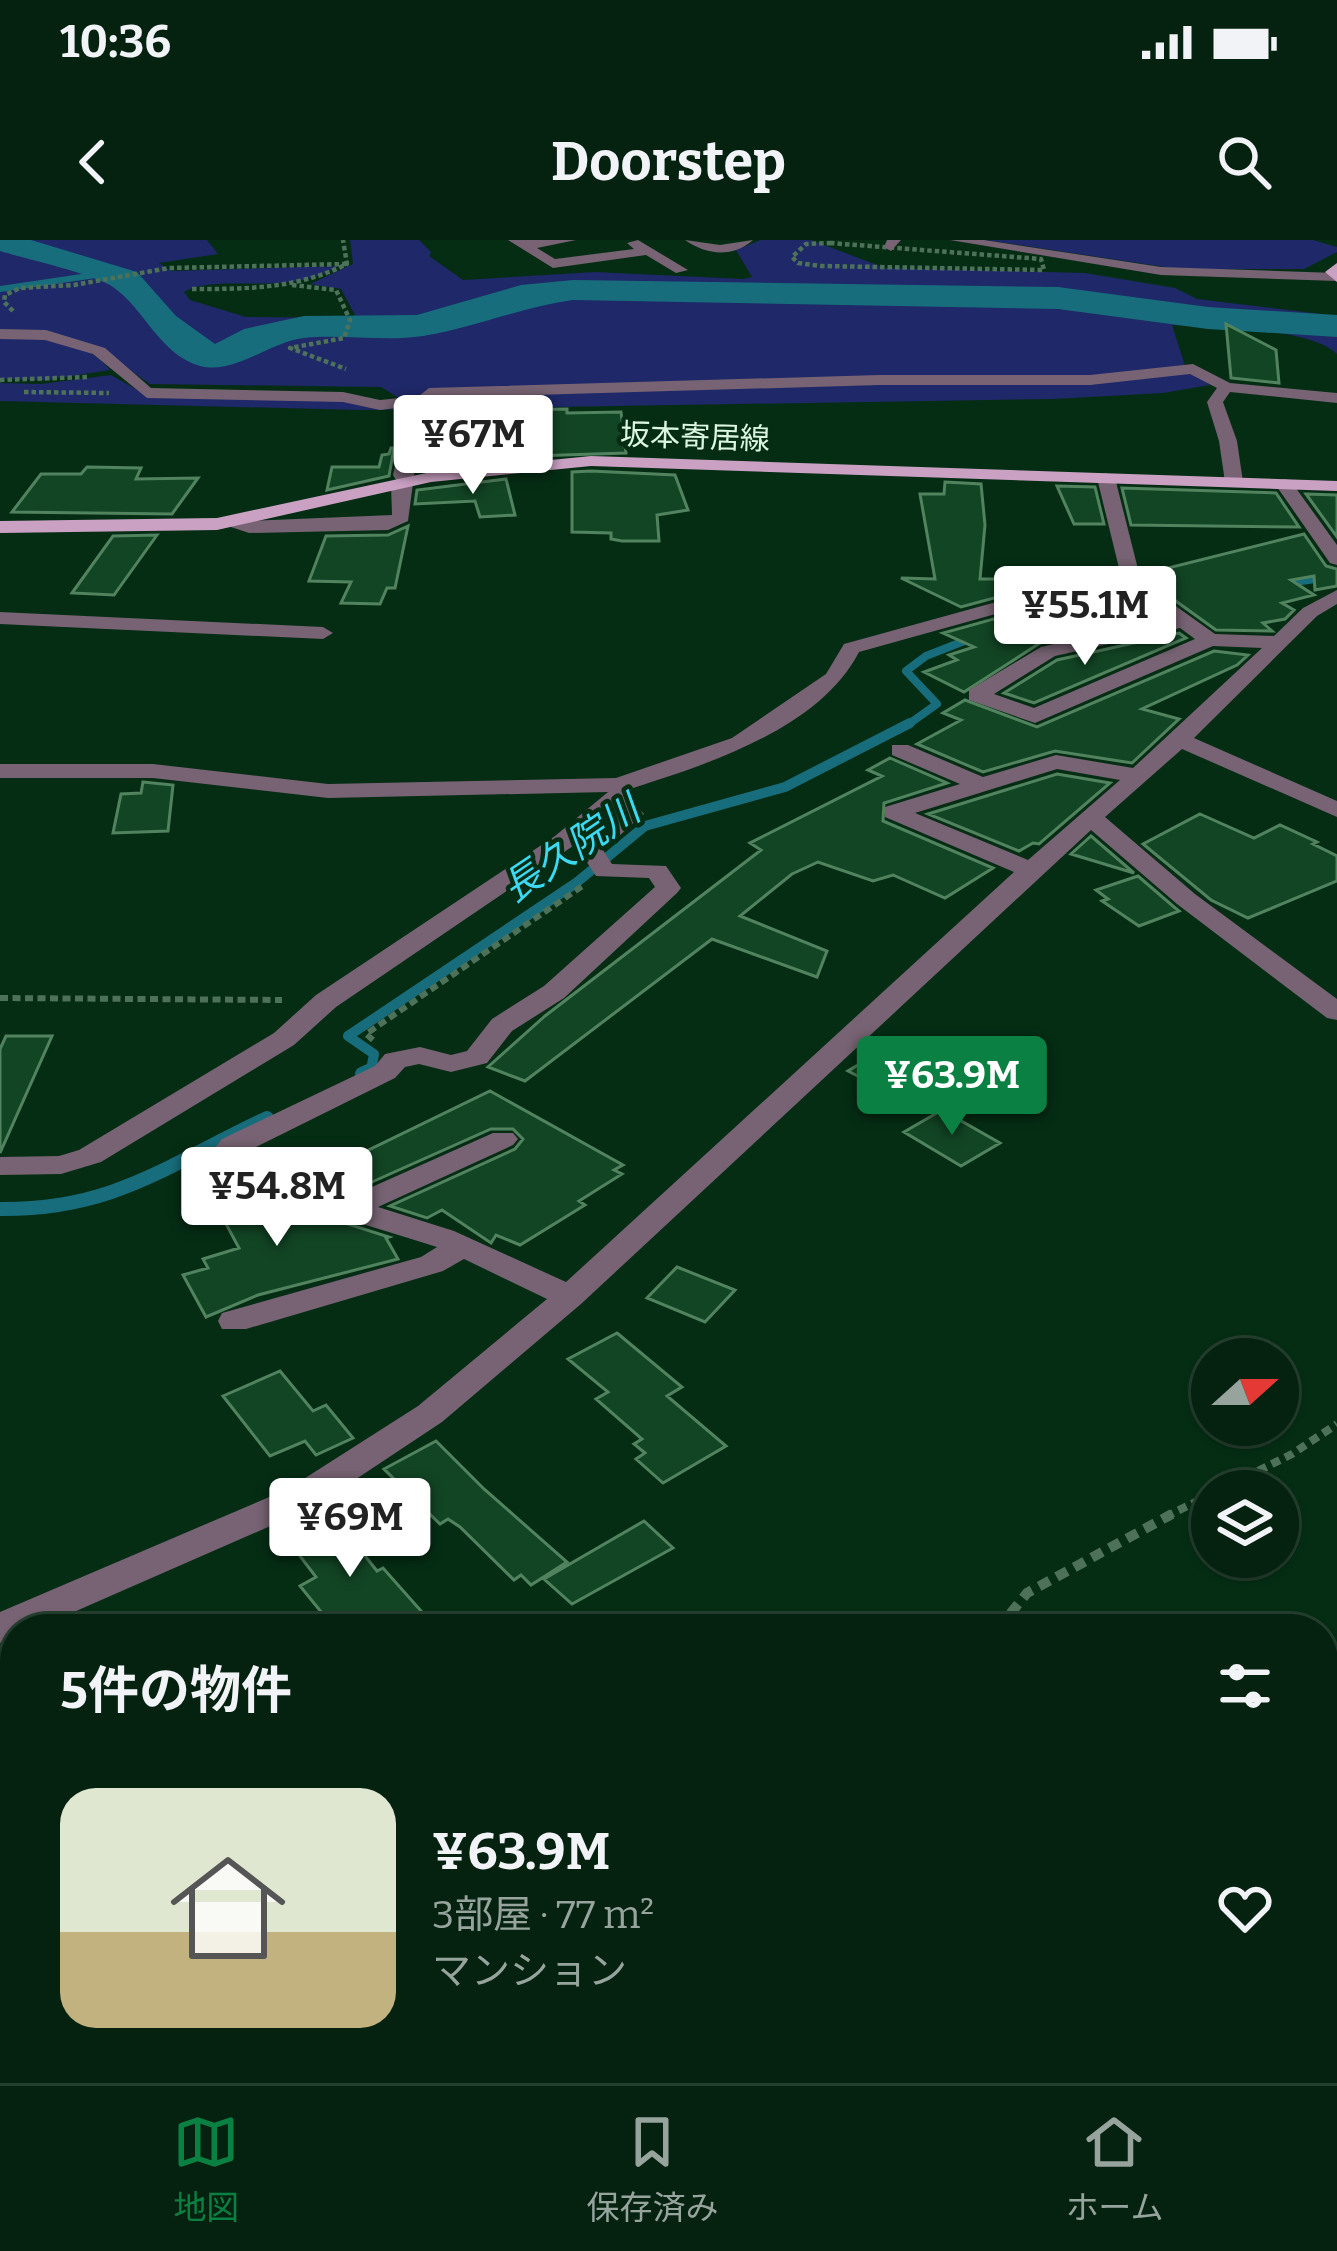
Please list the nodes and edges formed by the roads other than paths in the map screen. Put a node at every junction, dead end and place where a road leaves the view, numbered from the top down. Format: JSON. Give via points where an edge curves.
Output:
{"nodes":[{"id":1,"x":569,"y":240,"type":"edge"},
{"id":2,"x":628,"y":240,"type":"edge"},
{"id":3,"x":692,"y":240,"type":"edge"},
{"id":4,"x":746,"y":240,"type":"edge"},
{"id":5,"x":957,"y":240,"type":"edge"},
{"id":6,"x":519,"y":243,"type":"edge"},
{"id":7,"x":649,"y":251,"type":"junction"},
{"id":8,"x":1337,"y":266,"type":"edge"},
{"id":9,"x":681,"y":270,"type":"dead end"},
{"id":10,"x":1336,"y":278,"type":"edge"},
{"id":11,"x":0,"y":334,"type":"edge"},
{"id":12,"x":1221,"y":395,"type":"junction"},
{"id":13,"x":1337,"y":398,"type":"edge"},
{"id":14,"x":425,"y":400,"type":"junction"},
{"id":15,"x":1106,"y":478,"type":"junction"},
{"id":16,"x":1234,"y":482,"type":"junction"},
{"id":17,"x":404,"y":483,"type":"junction"},
{"id":18,"x":1284,"y":484,"type":"junction"},
{"id":19,"x":1337,"y":486,"type":"edge"},
{"id":20,"x":228,"y":523,"type":"junction"},
{"id":21,"x":0,"y":527,"type":"edge"},
{"id":22,"x":1337,"y":559,"type":"edge"},
{"id":23,"x":1129,"y":571,"type":"junction"},
{"id":24,"x":1335,"y":600,"type":"edge"},
{"id":25,"x":0,"y":619,"type":"edge"},
{"id":26,"x":1182,"y":621,"type":"junction"},
{"id":27,"x":323,"y":632,"type":"dead end"},
{"id":28,"x":1210,"y":640,"type":"junction"},
{"id":29,"x":1284,"y":642,"type":"junction"},
{"id":30,"x":1179,"y":740,"type":"junction"},
{"id":31,"x":900,"y":750,"type":"dead end"},
{"id":32,"x":0,"y":771,"type":"edge"},
{"id":33,"x":1139,"y":776,"type":"junction"},
{"id":34,"x":983,"y":785,"type":"junction"},
{"id":35,"x":618,"y":791,"type":"junction"},
{"id":36,"x":1337,"y":810,"type":"edge"},
{"id":37,"x":1091,"y":817,"type":"junction"},
{"id":38,"x":1031,"y":870,"type":"junction"},
{"id":39,"x":1337,"y":1012,"type":"edge"},
{"id":40,"x":503,"y":1139,"type":"dead end"},
{"id":41,"x":0,"y":1166,"type":"edge"},
{"id":42,"x":349,"y":1209,"type":"junction"},
{"id":43,"x":462,"y":1247,"type":"junction"},
{"id":44,"x":570,"y":1297,"type":"junction"},
{"id":45,"x":234,"y":1322,"type":"dead end"},
{"id":46,"x":32,"y":1614,"type":"edge"}],
"edges":[{"from":1,"to":6,"type":"street"},
{"from":2,"to":7,"type":"street"},
{"from":3,"to":4,"type":"street","via":[[712,253]]},
{"from":5,"to":10,"type":"street","via":[[1160,271]]},
{"from":6,"to":7,"type":"street","via":[[553,264]]},
{"from":7,"to":9,"type":"street"},
{"from":8,"to":10,"type":"main road"},
{"from":11,"to":14,"type":"street","via":[[27,332],[99,351],[146,393]]},
{"from":12,"to":13,"type":"street"},
{"from":12,"to":14,"type":"street","via":[[1193,369],[1090,380],[429,393]]},
{"from":12,"to":16,"type":"street"},
{"from":14,"to":17,"type":"street","via":[[413,422]]},
{"from":15,"to":16,"type":"main road","name":"坂本寄居線"},
{"from":15,"to":17,"type":"main road","name":"坂本寄居線","via":[[591,461]]},
{"from":15,"to":23,"type":"street"},
{"from":16,"to":18,"type":"main road","name":"坂本寄居線"},
{"from":17,"to":20,"type":"main road","name":"坂本寄居線"},
{"from":17,"to":20,"type":"street","via":[[401,518],[388,524]]},
{"from":18,"to":19,"type":"main road","name":"坂本寄居線"},
{"from":18,"to":22,"type":"street"},
{"from":20,"to":21,"type":"main road","name":"坂本寄居線"},
{"from":23,"to":26,"type":"street"},
{"from":23,"to":35,"type":"street","via":[[851,648],[835,678],[740,743]]},
{"from":24,"to":29,"type":"street","via":[[1310,612]]},
{"from":25,"to":27,"type":"street"},
{"from":26,"to":28,"type":"street"},
{"from":26,"to":28,"type":"street","via":[[1048,651],[977,695],[1035,716]]},
{"from":28,"to":29,"type":"street"},
{"from":29,"to":30,"type":"street"},
{"from":30,"to":33,"type":"street"},
{"from":30,"to":36,"type":"street"},
{"from":31,"to":34,"type":"street"},
{"from":32,"to":35,"type":"street","via":[[153,771],[328,791]]},
{"from":33,"to":34,"type":"street","via":[[1056,762]]},
{"from":33,"to":37,"type":"street"},
{"from":34,"to":38,"type":"street","via":[[892,812]]},
{"from":35,"to":41,"type":"street","via":[[564,841],[326,1001],[284,1040],[90,1156],[62,1166]]},
{"from":35,"to":42,"type":"street","via":[[632,814],[590,849],[605,871],[657,871],[668,888],[554,992],[502,1025],[477,1057],[451,1064],[420,1055],[395,1060],[385,1072],[233,1144],[223,1157],[293,1198]]},
{"from":37,"to":38,"type":"street"},
{"from":37,"to":39,"type":"street"},
{"from":38,"to":44,"type":"street"},
{"from":40,"to":42,"type":"street"},
{"from":42,"to":43,"type":"street"},
{"from":43,"to":44,"type":"street"},
{"from":43,"to":45,"type":"street","via":[[432,1264]]},
{"from":44,"to":46,"type":"street","via":[[430,1414],[301,1498]]}]}
